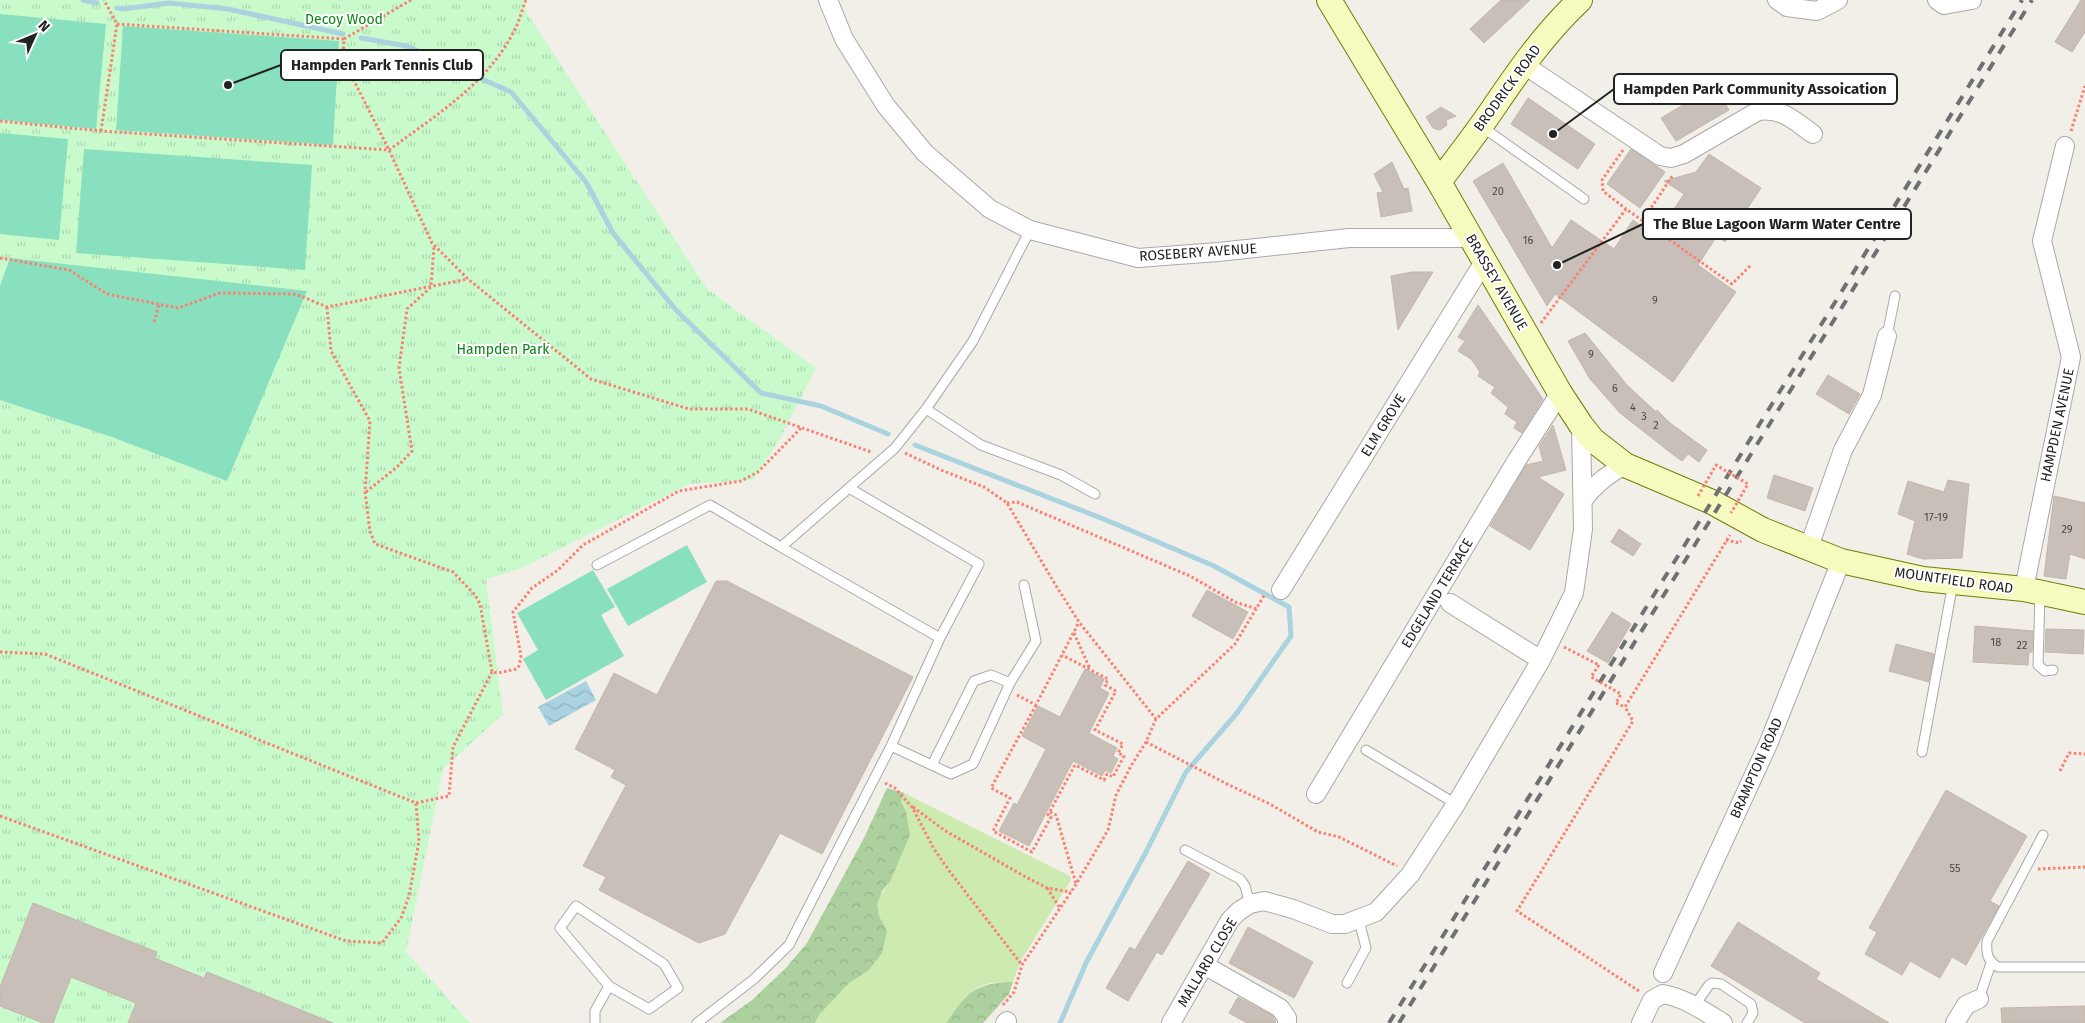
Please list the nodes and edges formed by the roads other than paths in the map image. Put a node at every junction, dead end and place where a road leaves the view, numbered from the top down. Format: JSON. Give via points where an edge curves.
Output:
{"nodes":[{"id":1,"x":828,"y":0,"type":"edge"},
{"id":2,"x":1329,"y":0,"type":"edge"},
{"id":3,"x":1580,"y":0,"type":"edge"},
{"id":4,"x":1777,"y":0,"type":"edge"},
{"id":5,"x":1838,"y":0,"type":"edge"},
{"id":6,"x":1938,"y":0,"type":"edge"},
{"id":7,"x":1972,"y":0,"type":"edge"},
{"id":8,"x":1523,"y":64,"type":"junction"},
{"id":9,"x":1481,"y":126,"type":"junction"},
{"id":10,"x":1813,"y":134,"type":"dead end"},
{"id":11,"x":2065,"y":146,"type":"road end"},
{"id":12,"x":1440,"y":182,"type":"junction"},
{"id":13,"x":1584,"y":199,"type":"dead end"},
{"id":14,"x":1030,"y":230,"type":"junction"},
{"id":15,"x":1472,"y":238,"type":"junction"},
{"id":16,"x":1485,"y":260,"type":"junction"},
{"id":17,"x":1895,"y":296,"type":"dead end"},
{"id":18,"x":1887,"y":336,"type":"joint"},
{"id":19,"x":1560,"y":393,"type":"junction"},
{"id":20,"x":926,"y":409,"type":"junction"},
{"id":21,"x":1581,"y":425,"type":"junction"},
{"id":22,"x":1625,"y":465,"type":"junction"},
{"id":23,"x":849,"y":488,"type":"junction"},
{"id":24,"x":1095,"y":494,"type":"dead end"},
{"id":25,"x":1583,"y":500,"type":"junction"},
{"id":26,"x":1730,"y":513,"type":"joint"},
{"id":27,"x":781,"y":547,"type":"junction"},
{"id":28,"x":1809,"y":548,"type":"junction"},
{"id":29,"x":1841,"y":561,"type":"junction"},
{"id":30,"x":597,"y":566,"type":"dead end"},
{"id":31,"x":1953,"y":580,"type":"junction"},
{"id":32,"x":1024,"y":585,"type":"dead end"},
{"id":33,"x":1281,"y":590,"type":"dead end"},
{"id":34,"x":2032,"y":591,"type":"junction"},
{"id":35,"x":1450,"y":603,"type":"dead end"},
{"id":36,"x":2083,"y":603,"type":"edge"},
{"id":37,"x":940,"y":638,"type":"junction"},
{"id":38,"x":1541,"y":660,"type":"junction"},
{"id":39,"x":2054,"y":670,"type":"dead end"},
{"id":40,"x":1008,"y":687,"type":"junction"},
{"id":41,"x":890,"y":746,"type":"junction"},
{"id":42,"x":1366,"y":750,"type":"dead end"},
{"id":43,"x":1922,"y":752,"type":"dead end"},
{"id":44,"x":932,"y":765,"type":"junction"},
{"id":45,"x":1316,"y":794,"type":"dead end"},
{"id":46,"x":1456,"y":804,"type":"junction"},
{"id":47,"x":2043,"y":835,"type":"dead end"},
{"id":48,"x":1185,"y":850,"type":"dead end"},
{"id":49,"x":1250,"y":904,"type":"junction"},
{"id":50,"x":1359,"y":920,"type":"junction"},
{"id":51,"x":1991,"y":963,"type":"junction"},
{"id":52,"x":1204,"y":966,"type":"junction"},
{"id":53,"x":2085,"y":967,"type":"edge"},
{"id":54,"x":1346,"y":983,"type":"dead end"},
{"id":55,"x":609,"y":986,"type":"junction"},
{"id":56,"x":1661,"y":986,"type":"junction"},
{"id":57,"x":1979,"y":1000,"type":"joint"},
{"id":58,"x":1695,"y":1006,"type":"junction"},
{"id":59,"x":595,"y":1023,"type":"edge"},
{"id":60,"x":697,"y":1023,"type":"edge"},
{"id":61,"x":1171,"y":1023,"type":"edge"},
{"id":62,"x":1287,"y":1023,"type":"edge"},
{"id":63,"x":1642,"y":1023,"type":"edge"},
{"id":64,"x":1723,"y":1023,"type":"edge"},
{"id":65,"x":1746,"y":1023,"type":"edge"},
{"id":66,"x":1955,"y":1023,"type":"edge"}],
"edges":[{"from":1,"to":14,"type":"street","name":"ROSEBERY AVENUE","via":[[844,39],[886,106],[925,153],[990,209]]},
{"from":2,"to":12,"type":"street","name":"BRASSEY AVENUE"},
{"from":3,"to":8,"type":"street","name":"BRODRICK ROAD","via":[[1556,23]]},
{"from":4,"to":5,"type":"street","via":[[1787,7],[1817,11]]},
{"from":6,"to":7,"type":"street","via":[[1944,5]]},
{"from":8,"to":9,"type":"street","name":"BRODRICK ROAD"},
{"from":8,"to":10,"type":"street","via":[[1660,156],[1676,157],[1758,111],[1781,112]]},
{"from":9,"to":12,"type":"street","name":"BRODRICK ROAD"},
{"from":9,"to":13,"type":"lane"},
{"from":11,"to":34,"type":"street","name":"HAMPDEN AVENUE","via":[[2042,241],[2072,356]]},
{"from":12,"to":15,"type":"street","name":"BRASSEY AVENUE"},
{"from":14,"to":15,"type":"street","name":"ROSEBERY AVENUE","via":[[1138,258],[1349,238]]},
{"from":14,"to":20,"type":"lane","via":[[972,341]]},
{"from":15,"to":16,"type":"street","name":"BRASSEY AVENUE"},
{"from":16,"to":19,"type":"street","name":"BRASSEY AVENUE"},
{"from":16,"to":33,"type":"street","name":"ELM GROVE"},
{"from":17,"to":18,"type":"lane"},
{"from":18,"to":28,"type":"street","via":[[1872,394],[1843,450]]},
{"from":19,"to":21,"type":"street","name":"BRASSEY AVENUE"},
{"from":19,"to":45,"type":"street","name":"EDGELAND TERRACE"},
{"from":20,"to":23,"type":"lane","via":[[892,451]]},
{"from":20,"to":24,"type":"lane","via":[[981,446],[1061,475]]},
{"from":21,"to":22,"type":"street","name":"BRASSEY AVENUE","via":[[1608,454]]},
{"from":21,"to":25,"type":"street"},
{"from":22,"to":25,"type":"street","via":[[1593,486]]},
{"from":22,"to":26,"type":"street","name":"BRASSEY AVENUE"},
{"from":23,"to":27,"type":"lane"},
{"from":23,"to":37,"type":"lane","via":[[979,564]]},
{"from":25,"to":38,"type":"street","via":[[1583,529],[1574,593]]},
{"from":26,"to":28,"type":"street","name":"MOUNTFIELD ROAD"},
{"from":27,"to":30,"type":"lane","via":[[710,505]]},
{"from":27,"to":37,"type":"lane"},
{"from":28,"to":29,"type":"street","name":"MOUNTFIELD ROAD"},
{"from":29,"to":31,"type":"street","name":"MOUNTFIELD ROAD","via":[[1923,579]]},
{"from":29,"to":56,"type":"street","name":"BRAMPTON ROAD","via":[[1769,742]]},
{"from":31,"to":34,"type":"street","name":"MOUNTFIELD ROAD"},
{"from":31,"to":43,"type":"lane"},
{"from":32,"to":40,"type":"lane","via":[[1036,641]]},
{"from":34,"to":36,"type":"street","name":"MOUNTFIELD ROAD"},
{"from":34,"to":39,"type":"lane","via":[[2038,664],[2045,671]]},
{"from":35,"to":38,"type":"street"},
{"from":37,"to":41,"type":"lane"},
{"from":38,"to":46,"type":"street"},
{"from":40,"to":44,"type":"lane","via":[[972,764],[951,774]]},
{"from":40,"to":44,"type":"lane","via":[[991,675],[974,681]]},
{"from":41,"to":44,"type":"lane"},
{"from":41,"to":60,"type":"lane","via":[[789,945],[754,979]]},
{"from":42,"to":46,"type":"lane"},
{"from":46,"to":50,"type":"street","via":[[1410,874],[1376,912]]},
{"from":47,"to":51,"type":"lane","via":[[1987,941],[1986,956]]},
{"from":48,"to":49,"type":"lane","via":[[1240,879]]},
{"from":49,"to":50,"type":"street","via":[[1276,903],[1332,924]]},
{"from":49,"to":52,"type":"street","name":"MALLARD CLOSE","via":[[1230,920]]},
{"from":50,"to":54,"type":"lane","via":[[1366,948]]},
{"from":51,"to":53,"type":"lane","via":[[1998,968]]},
{"from":51,"to":57,"type":"lane"},
{"from":52,"to":61,"type":"street","name":"MALLARD CLOSE"},
{"from":52,"to":62,"type":"street","via":[[1280,1008]]},
{"from":55,"to":55,"type":"lane","via":[[560,928],[576,906],[664,964],[678,988],[649,1008]]},
{"from":55,"to":59,"type":"lane","via":[[595,1011]]},
{"from":56,"to":58,"type":"street"},
{"from":56,"to":63,"type":"street","name":"BRAMPTON ROAD"},
{"from":57,"to":66,"type":"street","via":[[1966,1005]]},
{"from":58,"to":64,"type":"street"},
{"from":58,"to":65,"type":"lane","via":[[1709,985],[1721,984],[1751,1004],[1753,1013]]}]}
